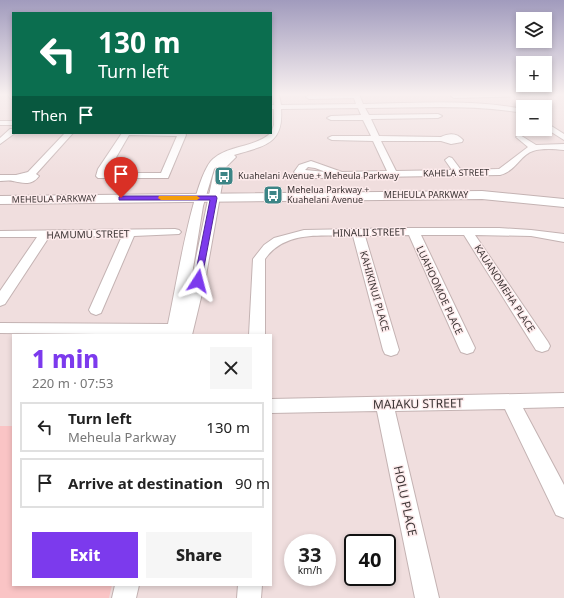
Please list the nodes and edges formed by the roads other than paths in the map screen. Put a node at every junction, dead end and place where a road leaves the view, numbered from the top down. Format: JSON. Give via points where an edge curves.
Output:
{"nodes":[{"id":1,"x":12,"y":122,"type":"edge"},
{"id":2,"x":276,"y":122,"type":"edge"},
{"id":3,"x":368,"y":122,"type":"edge"},
{"id":4,"x":0,"y":123,"type":"edge"},
{"id":5,"x":552,"y":126,"type":"edge"},
{"id":6,"x":564,"y":127,"type":"edge"},
{"id":7,"x":552,"y":129,"type":"edge"},
{"id":8,"x":12,"y":132,"type":"edge"},
{"id":9,"x":68,"y":134,"type":"edge"},
{"id":10,"x":125,"y":134,"type":"edge"},
{"id":11,"x":178,"y":134,"type":"edge"},
{"id":12,"x":520,"y":136,"type":"dead end"},
{"id":13,"x":332,"y":138,"type":"dead end"},
{"id":14,"x":375,"y":138,"type":"junction"},
{"id":15,"x":564,"y":138,"type":"edge"},
{"id":16,"x":442,"y":139,"type":"dead end"},
{"id":17,"x":0,"y":142,"type":"edge"},
{"id":18,"x":564,"y":147,"type":"edge"},
{"id":19,"x":535,"y":148,"type":"junction"},
{"id":20,"x":240,"y":150,"type":"junction"},
{"id":21,"x":449,"y":160,"type":"dead end"},
{"id":22,"x":459,"y":173,"type":"junction"},
{"id":23,"x":339,"y":174,"type":"dead end"},
{"id":24,"x":393,"y":174,"type":"junction"},
{"id":25,"x":0,"y":178,"type":"edge"},
{"id":26,"x":0,"y":200,"type":"edge"},
{"id":27,"x":199,"y":202,"type":"junction"},
{"id":28,"x":213,"y":202,"type":"junction"},
{"id":29,"x":564,"y":203,"type":"edge"},
{"id":30,"x":0,"y":208,"type":"edge"},
{"id":31,"x":564,"y":211,"type":"edge"},
{"id":32,"x":413,"y":231,"type":"junction"},
{"id":33,"x":467,"y":231,"type":"junction"},
{"id":34,"x":175,"y":232,"type":"dead end"},
{"id":35,"x":358,"y":232,"type":"junction"},
{"id":36,"x":129,"y":233,"type":"junction"},
{"id":37,"x":0,"y":234,"type":"edge"},
{"id":38,"x":46,"y":234,"type":"junction"},
{"id":39,"x":564,"y":238,"type":"edge"},
{"id":40,"x":0,"y":301,"type":"edge"},
{"id":41,"x":96,"y":310,"type":"dead end"},
{"id":42,"x":0,"y":328,"type":"edge"},
{"id":43,"x":99,"y":332,"type":"edge"},
{"id":44,"x":179,"y":332,"type":"edge"},
{"id":45,"x":257,"y":334,"type":"edge"},
{"id":46,"x":542,"y":346,"type":"dead end"},
{"id":47,"x":467,"y":348,"type":"dead end"},
{"id":48,"x":391,"y":350,"type":"dead end"},
{"id":49,"x":564,"y":400,"type":"edge"},
{"id":50,"x":510,"y":401,"type":"junction"},
{"id":51,"x":385,"y":404,"type":"junction"},
{"id":52,"x":272,"y":406,"type":"edge"},
{"id":53,"x":564,"y":508,"type":"edge"},
{"id":54,"x":127,"y":586,"type":"edge"},
{"id":55,"x":250,"y":586,"type":"edge"},
{"id":56,"x":124,"y":598,"type":"edge"},
{"id":57,"x":249,"y":598,"type":"edge"},
{"id":58,"x":427,"y":598,"type":"edge"}],
"edges":[{"from":1,"to":4,"type":"street"},
{"from":2,"to":20,"type":"street","via":[[277,130],[272,137]]},
{"from":3,"to":14,"type":"street"},
{"from":5,"to":6,"type":"street"},
{"from":7,"to":15,"type":"street"},
{"from":8,"to":17,"type":"street"},
{"from":9,"to":25,"type":"street","via":[[31,174],[34,176],[30,180]]},
{"from":10,"to":11,"type":"street","via":[[101,176],[165,176],[182,135]]},
{"from":12,"to":19,"type":"street"},
{"from":13,"to":14,"type":"street"},
{"from":14,"to":16,"type":"street"},
{"from":14,"to":24,"type":"street"},
{"from":18,"to":19,"type":"street","name":"KAHELA STREET"},
{"from":19,"to":22,"type":"street","name":"KAHELA STREET","via":[[527,150],[505,171]]},
{"from":20,"to":27,"type":"street","via":[[225,155],[213,163],[206,176]]},
{"from":20,"to":28,"type":"street","via":[[221,167]]},
{"from":21,"to":22,"type":"street"},
{"from":22,"to":24,"type":"street","name":"KAHELA STREET"},
{"from":23,"to":24,"type":"street","name":"KAHELA STREET"},
{"from":26,"to":27,"type":"main road","name":"MEHEULA PARKWAY"},
{"from":27,"to":28,"type":"main road","name":"MEHEULA PARKWAY"},
{"from":27,"to":30,"type":"main road","name":"MEHEULA PARKWAY"},
{"from":27,"to":44,"type":"street"},
{"from":28,"to":29,"type":"main road","name":"MEHEULA PARKWAY","via":[[482,195]]},
{"from":28,"to":31,"type":"main road","name":"MEHEULA PARKWAY","via":[[477,203]]},
{"from":28,"to":44,"type":"street","via":[[198,281]]},
{"from":32,"to":33,"type":"street","name":"HINALII STREET"},
{"from":32,"to":35,"type":"street","name":"HINALII STREET"},
{"from":32,"to":47,"type":"street","name":"LUAHOOMOE PLACE"},
{"from":33,"to":39,"type":"street","name":"HINALII STREET","via":[[514,232]]},
{"from":33,"to":46,"type":"street","name":"KAUANOMEHA PLACE"},
{"from":34,"to":36,"type":"street","name":"HAMUMU STREET"},
{"from":35,"to":45,"type":"street","name":"HINALII STREET","via":[[304,233],[274,242],[266,249],[260,259],[258,270]]},
{"from":35,"to":48,"type":"street","name":"KAHIKINUI PLACE"},
{"from":36,"to":38,"type":"street","name":"HAMUMU STREET"},
{"from":36,"to":41,"type":"street"},
{"from":37,"to":38,"type":"street","name":"HAMUMU STREET"},
{"from":38,"to":40,"type":"street"},
{"from":42,"to":43,"type":"street"},
{"from":43,"to":44,"type":"street"},
{"from":49,"to":50,"type":"street","name":"MAIAKU STREET"},
{"from":50,"to":51,"type":"street","name":"MAIAKU STREET"},
{"from":50,"to":53,"type":"street"},
{"from":51,"to":52,"type":"street","name":"MAIAKU STREET"},
{"from":51,"to":58,"type":"street","name":"HOLU PLACE"},
{"from":54,"to":56,"type":"street"},
{"from":55,"to":57,"type":"street"}]}
